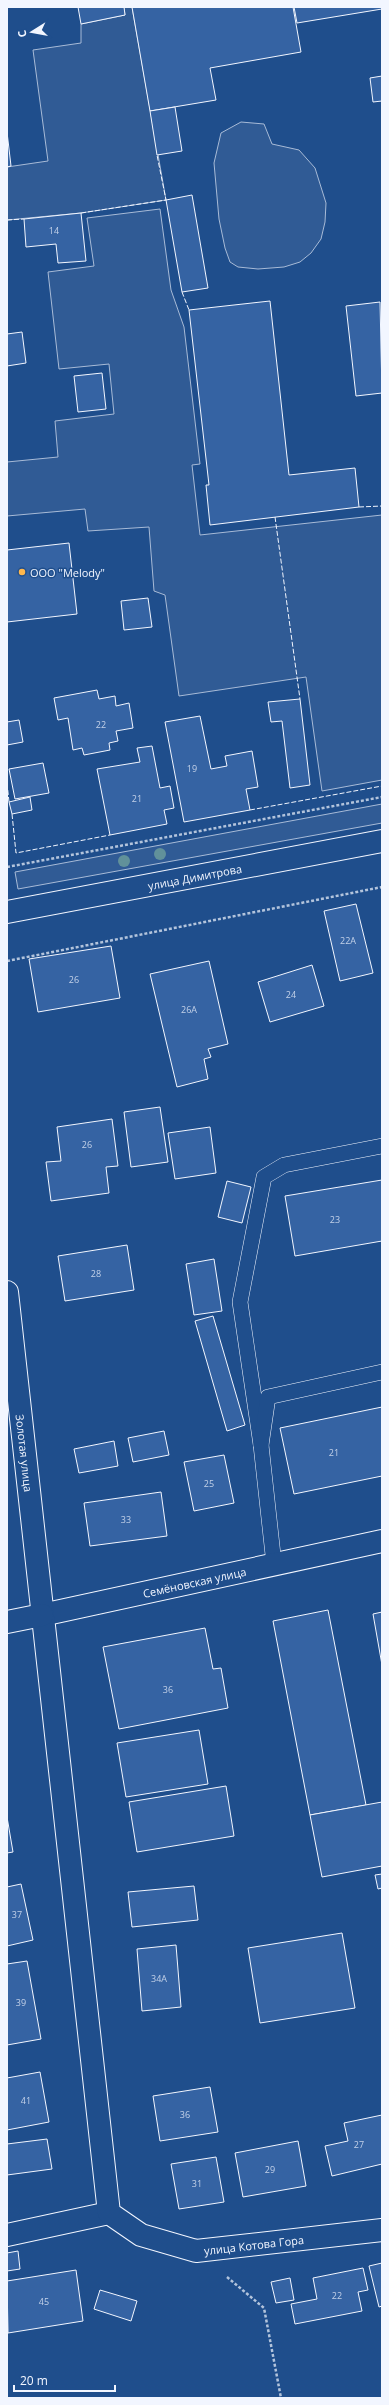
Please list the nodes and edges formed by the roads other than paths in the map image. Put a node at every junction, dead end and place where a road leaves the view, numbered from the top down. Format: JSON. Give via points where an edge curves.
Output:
{"nodes":[{"id":1,"x":382,"y":841,"type":"edge"},
{"id":2,"x":7,"y":912,"type":"edge"},
{"id":3,"x":382,"y":1146,"type":"edge"},
{"id":4,"x":7,"y":1292,"type":"edge"},
{"id":5,"x":382,"y":1372,"type":"edge"},
{"id":6,"x":261,"y":1445,"type":"junction"},
{"id":7,"x":382,"y":1541,"type":"edge"},
{"id":8,"x":274,"y":1564,"type":"junction"},
{"id":9,"x":42,"y":1615,"type":"junction"},
{"id":10,"x":7,"y":1622,"type":"edge"},
{"id":11,"x":109,"y":2213,"type":"junction"},
{"id":12,"x":382,"y":2230,"type":"edge"},
{"id":13,"x":7,"y":2235,"type":"edge"}],
"edges":[{"from":1,"to":2,"type":"street","name":"улица Димитрова"},
{"from":3,"to":6,"type":"lane","via":[[284,1164],[264,1177],[240,1302]]},
{"from":4,"to":9,"type":"street","name":"Золотая улица"},
{"from":5,"to":6,"type":"lane","via":[[268,1397]]},
{"from":6,"to":8,"type":"lane"},
{"from":7,"to":8,"type":"street","name":"Семёновская улица"},
{"from":8,"to":9,"type":"street","name":"Семёновская улица"},
{"from":9,"to":10,"type":"street","name":"Семёновская улица"},
{"from":9,"to":11,"type":"street","name":"Золотая улица"},
{"from":11,"to":12,"type":"street","name":"улица Котова Гора","via":[[141,2235],[196,2251]]},
{"from":11,"to":13,"type":"street"}]}
